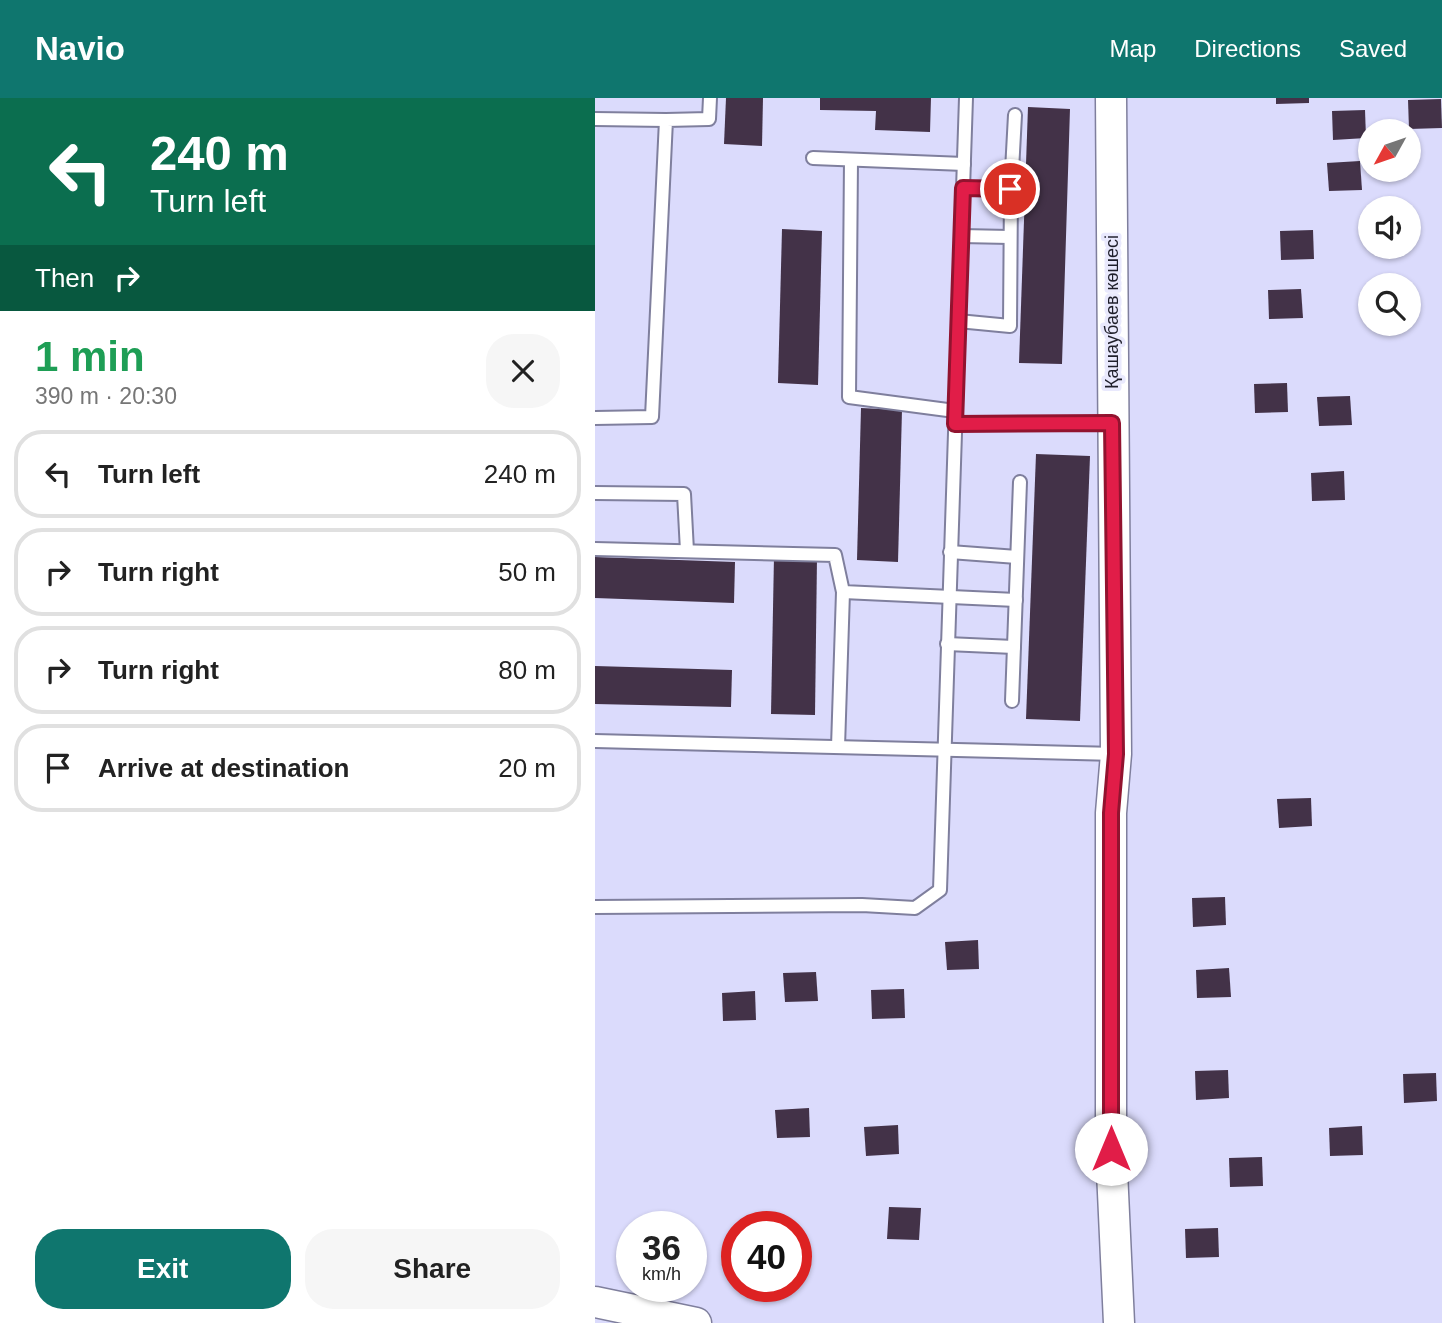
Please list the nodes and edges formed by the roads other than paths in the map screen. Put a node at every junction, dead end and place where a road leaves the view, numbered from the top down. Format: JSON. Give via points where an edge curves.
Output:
{"nodes":[{"id":1,"x":710,"y":98,"type":"edge"},
{"id":2,"x":966,"y":98,"type":"edge"},
{"id":3,"x":1111,"y":98,"type":"edge"},
{"id":4,"x":1015,"y":115,"type":"dead end"},
{"id":5,"x":595,"y":119,"type":"edge"},
{"id":6,"x":666,"y":120,"type":"junction"},
{"id":7,"x":813,"y":158,"type":"dead end"},
{"id":8,"x":851,"y":160,"type":"junction"},
{"id":9,"x":964,"y":164,"type":"junction"},
{"id":10,"x":963,"y":188,"type":"junction"},
{"id":11,"x":1010,"y":189,"type":"junction"},
{"id":12,"x":961,"y":236,"type":"junction"},
{"id":13,"x":1010,"y":237,"type":"junction"},
{"id":14,"x":958,"y":321,"type":"junction"},
{"id":15,"x":955,"y":417,"type":"junction"},
{"id":16,"x":595,"y":418,"type":"edge"},
{"id":17,"x":1112,"y":423,"type":"junction"},
{"id":18,"x":1020,"y":482,"type":"dead end"},
{"id":19,"x":595,"y":493,"type":"edge"},
{"id":20,"x":595,"y":549,"type":"edge"},
{"id":21,"x":687,"y":551,"type":"junction"},
{"id":22,"x":950,"y":552,"type":"junction"},
{"id":23,"x":1017,"y":557,"type":"junction"},
{"id":24,"x":842,"y":592,"type":"junction"},
{"id":25,"x":949,"y":595,"type":"junction"},
{"id":26,"x":1016,"y":600,"type":"junction"},
{"id":27,"x":947,"y":644,"type":"junction"},
{"id":28,"x":1014,"y":647,"type":"junction"},
{"id":29,"x":1012,"y":701,"type":"dead end"},
{"id":30,"x":595,"y":741,"type":"edge"},
{"id":31,"x":838,"y":747,"type":"junction"},
{"id":32,"x":943,"y":750,"type":"junction"},
{"id":33,"x":1116,"y":754,"type":"junction"},
{"id":34,"x":595,"y":907,"type":"edge"},
{"id":35,"x":595,"y":1302,"type":"edge"},
{"id":36,"x":696,"y":1323,"type":"edge"},
{"id":37,"x":1118,"y":1323,"type":"edge"}],
"edges":[{"from":1,"to":6,"type":"lane","via":[[709,118]]},
{"from":2,"to":9,"type":"lane"},
{"from":3,"to":17,"type":"street","name":"Қашаубаев көшесі"},
{"from":4,"to":11,"type":"lane"},
{"from":5,"to":6,"type":"lane"},
{"from":6,"to":16,"type":"lane","via":[[652,417]]},
{"from":7,"to":8,"type":"lane"},
{"from":8,"to":9,"type":"lane"},
{"from":8,"to":15,"type":"lane","via":[[849,397]]},
{"from":9,"to":10,"type":"lane"},
{"from":10,"to":11,"type":"lane"},
{"from":10,"to":12,"type":"lane"},
{"from":11,"to":13,"type":"lane"},
{"from":12,"to":13,"type":"lane"},
{"from":12,"to":14,"type":"lane"},
{"from":13,"to":14,"type":"lane","via":[[1010,326]]},
{"from":14,"to":15,"type":"lane"},
{"from":15,"to":17,"type":"lane"},
{"from":15,"to":22,"type":"lane"},
{"from":17,"to":33,"type":"street","name":"Қашаубаев көшесі"},
{"from":18,"to":23,"type":"lane"},
{"from":19,"to":21,"type":"lane","via":[[684,494]]},
{"from":20,"to":21,"type":"lane"},
{"from":21,"to":24,"type":"lane","via":[[835,555]]},
{"from":22,"to":23,"type":"lane"},
{"from":22,"to":25,"type":"lane"},
{"from":23,"to":26,"type":"lane"},
{"from":24,"to":25,"type":"lane"},
{"from":24,"to":31,"type":"lane"},
{"from":25,"to":26,"type":"lane"},
{"from":25,"to":27,"type":"lane"},
{"from":26,"to":28,"type":"lane"},
{"from":27,"to":28,"type":"lane"},
{"from":27,"to":32,"type":"lane"},
{"from":28,"to":29,"type":"lane"},
{"from":30,"to":31,"type":"lane"},
{"from":31,"to":32,"type":"lane"},
{"from":32,"to":33,"type":"lane"},
{"from":32,"to":34,"type":"lane","via":[[940,890],[915,908]]},
{"from":33,"to":37,"type":"street","name":"Қашаубаев көшесі","via":[[1111,813],[1111,1149]]},
{"from":35,"to":36,"type":"street"}]}
